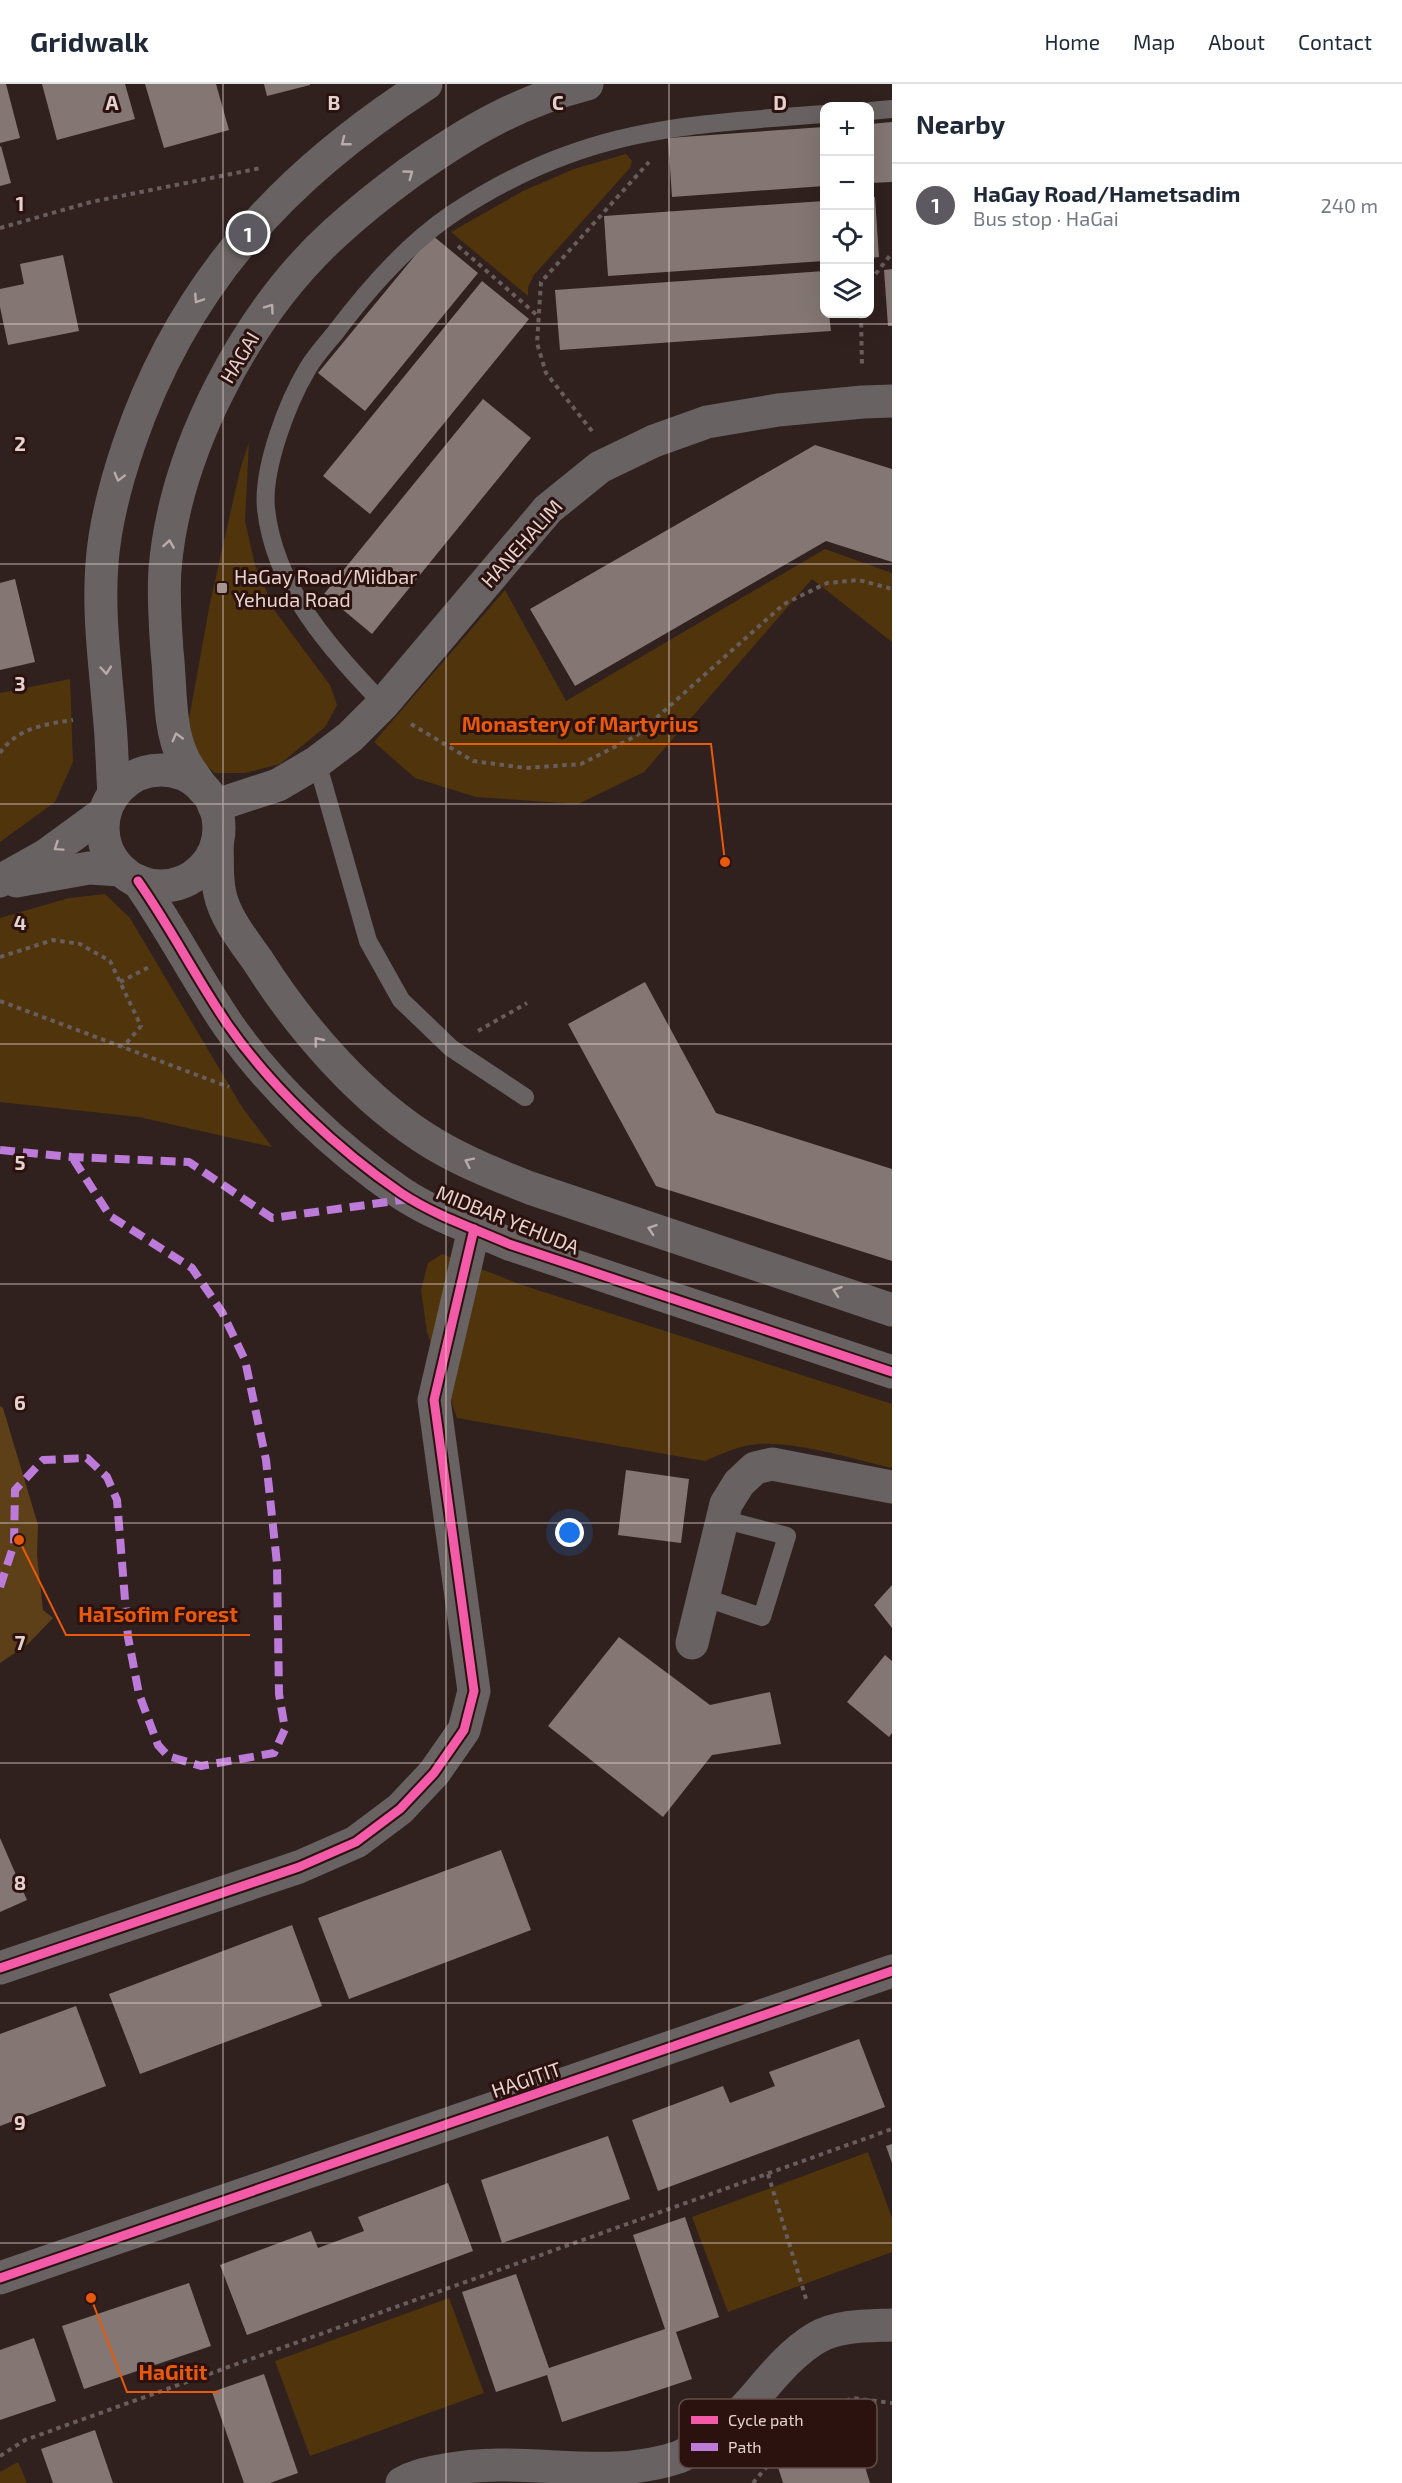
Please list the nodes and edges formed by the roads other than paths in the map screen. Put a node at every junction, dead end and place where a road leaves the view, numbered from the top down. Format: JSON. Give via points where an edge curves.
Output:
{"nodes":[{"id":1,"x":426,"y":84,"type":"edge"},
{"id":2,"x":587,"y":84,"type":"edge"},
{"id":3,"x":892,"y":109,"type":"edge"},
{"id":4,"x":874,"y":111,"type":"edge"},
{"id":5,"x":820,"y":114,"type":"edge"},
{"id":6,"x":877,"y":402,"type":"edge"},
{"id":7,"x":383,"y":704,"type":"junction"},
{"id":8,"x":317,"y":762,"type":"junction"},
{"id":9,"x":209,"y":797,"type":"junction"},
{"id":10,"x":110,"y":803,"type":"junction"},
{"id":11,"x":217,"y":843,"type":"junction"},
{"id":12,"x":130,"y":876,"type":"junction"},
{"id":13,"x":0,"y":883,"type":"edge"},
{"id":14,"x":525,"y":1097,"type":"dead end"},
{"id":15,"x":474,"y":1229,"type":"junction"},
{"id":16,"x":892,"y":1310,"type":"edge"},
{"id":17,"x":892,"y":1372,"type":"edge"},
{"id":18,"x":892,"y":1487,"type":"edge"},
{"id":19,"x":722,"y":1519,"type":"junction"},
{"id":20,"x":703,"y":1597,"type":"junction"},
{"id":21,"x":692,"y":1643,"type":"dead end"},
{"id":22,"x":0,"y":1968,"type":"edge"},
{"id":23,"x":892,"y":1971,"type":"edge"},
{"id":24,"x":0,"y":2278,"type":"edge"},
{"id":25,"x":892,"y":2325,"type":"edge"},
{"id":26,"x":754,"y":2399,"type":"edge"},
{"id":27,"x":679,"y":2457,"type":"edge"},
{"id":28,"x":402,"y":2483,"type":"edge"}],
"edges":[{"from":1,"to":10,"type":"street","one_way":true,"via":[[289,188],[199,297],[165,355],[138,418],[117,483],[102,560],[100,606],[110,716]]},
{"from":9,"to":2,"type":"street","name":"HAGAI","one_way":true,"via":[[183,758],[175,729],[164,605],[165,567],[181,490],[222,384],[284,289],[333,234],[385,191],[484,123],[530,102]]},
{"from":3,"to":4,"type":"lane"},
{"from":5,"to":7,"type":"lane","via":[[681,126],[567,155],[511,180],[453,213],[386,271],[308,368],[284,420],[268,470],[266,508],[279,563],[299,605],[335,654]]},
{"from":6,"to":7,"type":"street","name":"HANEHALIM","via":[[778,410],[707,422],[654,441],[600,467],[548,509]]},
{"from":7,"to":8,"type":"street","name":"HANEHALIM","via":[[350,737]]},
{"from":8,"to":9,"type":"street","name":"HANEHALIM","via":[[278,785]]},
{"from":8,"to":14,"type":"lane","via":[[368,941],[401,1000],[451,1048]]},
{"from":9,"to":10,"type":"street","via":[[182,775],[158,771],[126,782]]},
{"from":9,"to":11,"type":"street","via":[[219,825]]},
{"from":10,"to":12,"type":"street","via":[[103,828],[105,843],[111,858]]},
{"from":10,"to":13,"type":"street","one_way":true,"via":[[46,855]]},
{"from":11,"to":12,"type":"street","via":[[209,862],[177,884],[157,886]]},
{"from":16,"to":11,"type":"street","name":"MIDBAR YEHUDA","one_way":true,"via":[[530,1188],[433,1144],[383,1106],[331,1057],[277,992],[233,923],[220,894]]},
{"from":12,"to":13,"type":"street","via":[[89,868]]},
{"from":12,"to":15,"type":"street","name":"MIDBAR YEHUDA","via":[[160,913],[229,1026],[288,1096],[345,1152],[402,1194]]},
{"from":15,"to":17,"type":"street","name":"MIDBAR YEHUDA"},
{"from":15,"to":22,"type":"street","via":[[434,1400],[474,1691],[464,1730],[434,1773],[400,1809],[356,1842],[299,1867]]},
{"from":18,"to":19,"type":"street","via":[[772,1464],[755,1468],[739,1483]]},
{"from":19,"to":20,"type":"street"},
{"from":19,"to":20,"type":"lane","via":[[787,1536],[762,1617]]},
{"from":20,"to":21,"type":"street"},
{"from":23,"to":24,"type":"street","name":"HAGITIT"},
{"from":25,"to":26,"type":"street","via":[[848,2328],[818,2337],[791,2356]]},
{"from":27,"to":28,"type":"street","via":[[635,2472],[583,2473],[504,2464],[458,2467],[414,2476]]}]}
